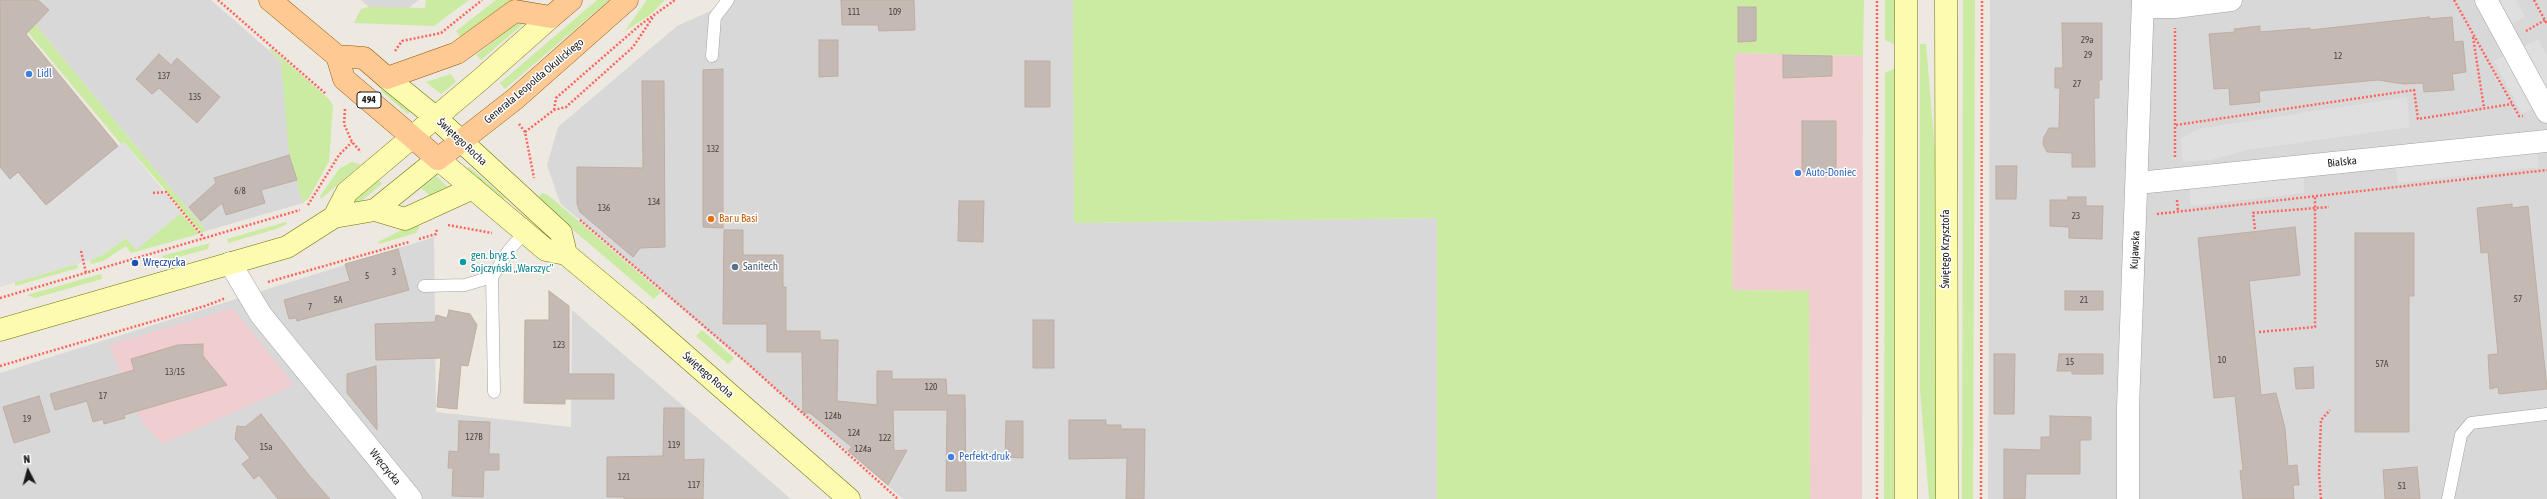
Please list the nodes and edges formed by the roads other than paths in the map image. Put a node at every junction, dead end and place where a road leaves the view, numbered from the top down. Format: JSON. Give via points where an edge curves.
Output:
{"nodes":[{"id":1,"x":270,"y":0,"type":"edge"},
{"id":2,"x":570,"y":0,"type":"edge"},
{"id":3,"x":627,"y":0,"type":"edge"},
{"id":4,"x":728,"y":0,"type":"edge"},
{"id":5,"x":1906,"y":0,"type":"edge"},
{"id":6,"x":1946,"y":0,"type":"edge"},
{"id":7,"x":2231,"y":0,"type":"edge"},
{"id":8,"x":2486,"y":0,"type":"edge"},
{"id":9,"x":2143,"y":4,"type":"edge"},
{"id":10,"x":551,"y":17,"type":"junction"},
{"id":11,"x":337,"y":56,"type":"junction"},
{"id":12,"x":712,"y":56,"type":"dead end"},
{"id":13,"x":387,"y":78,"type":"junction"},
{"id":14,"x":2547,"y":112,"type":"edge"},
{"id":15,"x":434,"y":117,"type":"junction"},
{"id":16,"x":412,"y":137,"type":"junction"},
{"id":17,"x":460,"y":141,"type":"junction"},
{"id":18,"x":2547,"y":141,"type":"edge"},
{"id":19,"x":438,"y":159,"type":"junction"},
{"id":20,"x":2138,"y":183,"type":"junction"},
{"id":21,"x":473,"y":188,"type":"junction"},
{"id":22,"x":375,"y":210,"type":"junction"},
{"id":23,"x":334,"y":217,"type":"junction"},
{"id":24,"x":525,"y":232,"type":"junction"},
{"id":25,"x":566,"y":254,"type":"junction"},
{"id":26,"x":230,"y":263,"type":"junction"},
{"id":27,"x":492,"y":277,"type":"junction"},
{"id":28,"x":424,"y":286,"type":"dead end"},
{"id":29,"x":0,"y":330,"type":"edge"},
{"id":30,"x":494,"y":392,"type":"dead end"},
{"id":31,"x":2547,"y":414,"type":"edge"},
{"id":32,"x":411,"y":499,"type":"edge"},
{"id":33,"x":849,"y":499,"type":"edge"},
{"id":34,"x":1906,"y":499,"type":"edge"},
{"id":35,"x":1947,"y":499,"type":"edge"},
{"id":36,"x":2128,"y":499,"type":"edge"},
{"id":37,"x":2448,"y":499,"type":"edge"}],
"edges":[{"from":1,"to":11,"type":"main road"},
{"from":2,"to":10,"type":"main road"},
{"from":3,"to":17,"type":"main road","name":"Generała Leopolda Okulickiego","via":[[515,99]]},
{"from":4,"to":12,"type":"lane","via":[[715,17]]},
{"from":5,"to":34,"type":"main road"},
{"from":6,"to":35,"type":"main road","name":"Świętego Krzysztofa"},
{"from":7,"to":9,"type":"street","via":[[2175,7]]},
{"from":8,"to":14,"type":"street"},
{"from":9,"to":20,"type":"street","name":"Kujawska"},
{"from":10,"to":13,"type":"main road","via":[[515,11],[457,53]]},
{"from":10,"to":15,"type":"main road"},
{"from":11,"to":13,"type":"main road","name":"Świętego Rocha","number":"494","via":[[364,58]]},
{"from":11,"to":16,"type":"main road","name":"Świętego Rocha","number":"494","via":[[344,79]]},
{"from":13,"to":15,"type":"main road","name":"Świętego Rocha","number":"494"},
{"from":15,"to":16,"type":"main road"},
{"from":15,"to":17,"type":"main road","name":"Świętego Rocha","number":"494"},
{"from":16,"to":19,"type":"main road","name":"Świętego Rocha"},
{"from":16,"to":23,"type":"main road","via":[[347,192]]},
{"from":17,"to":19,"type":"main road","name":"Generała Leopolda Okulickiego"},
{"from":17,"to":25,"type":"main road","name":"Świętego Rocha","via":[[561,233]]},
{"from":18,"to":20,"type":"street","name":"Bialska"},
{"from":19,"to":21,"type":"main road","name":"Świętego Rocha"},
{"from":19,"to":22,"type":"main road"},
{"from":20,"to":36,"type":"street","name":"Kujawska","via":[[2128,408]]},
{"from":21,"to":22,"type":"main road","via":[[405,219]]},
{"from":21,"to":24,"type":"main road","name":"Świętego Rocha"},
{"from":22,"to":23,"type":"main road"},
{"from":23,"to":26,"type":"main road","via":[[287,247]]},
{"from":24,"to":25,"type":"main road","name":"Świętego Rocha","via":[[546,250]]},
{"from":24,"to":27,"type":"lane","via":[[509,250]]},
{"from":25,"to":33,"type":"main road","name":"Świętego Rocha","via":[[639,314]]},
{"from":26,"to":29,"type":"main road"},
{"from":26,"to":32,"type":"street","name":"Wręczycka","via":[[261,315]]},
{"from":27,"to":28,"type":"lane","via":[[465,285]]},
{"from":27,"to":30,"type":"lane"},
{"from":31,"to":37,"type":"lane","via":[[2471,423],[2461,435]]}]}
